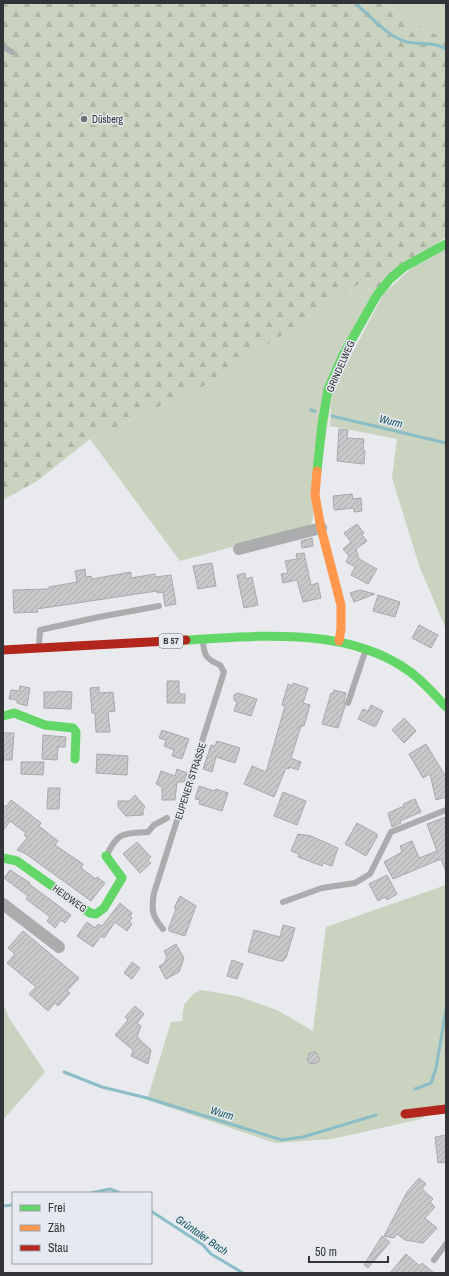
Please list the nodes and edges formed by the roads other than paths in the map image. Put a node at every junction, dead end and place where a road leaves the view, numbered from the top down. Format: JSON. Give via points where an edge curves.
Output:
{"nodes":[{"id":1,"x":3,"y":47,"type":"edge"},
{"id":2,"x":12,"y":52,"type":"dead end"},
{"id":3,"x":446,"y":244,"type":"edge"},
{"id":4,"x":321,"y":528,"type":"junction"},
{"id":5,"x":239,"y":549,"type":"dead end"},
{"id":6,"x":159,"y":606,"type":"dead end"},
{"id":7,"x":203,"y":639,"type":"junction"},
{"id":8,"x":339,"y":641,"type":"junction"},
{"id":9,"x":39,"y":648,"type":"junction"},
{"id":10,"x":366,"y":649,"type":"junction"},
{"id":11,"x":3,"y":650,"type":"edge"},
{"id":12,"x":348,"y":703,"type":"dead end"},
{"id":13,"x":446,"y":707,"type":"edge"},
{"id":14,"x":3,"y":716,"type":"edge"},
{"id":15,"x":75,"y":759,"type":"dead end"},
{"id":16,"x":446,"y":810,"type":"edge"},
{"id":17,"x":166,"y":818,"type":"dead end"},
{"id":18,"x":106,"y":856,"type":"joint"},
{"id":19,"x":3,"y":858,"type":"edge"},
{"id":20,"x":283,"y":902,"type":"dead end"},
{"id":21,"x":3,"y":904,"type":"edge"},
{"id":22,"x":163,"y":929,"type":"dead end"},
{"id":23,"x":59,"y":947,"type":"dead end"},
{"id":24,"x":446,"y":1109,"type":"edge"},
{"id":25,"x":405,"y":1114,"type":"dead end"},
{"id":26,"x":446,"y":1244,"type":"edge"},
{"id":27,"x":434,"y":1260,"type":"dead end"}],
"edges":[{"from":1,"to":2,"type":"lane"},
{"from":3,"to":4,"type":"street","name":"GRINDELWEG","via":[[404,267],[390,279],[377,295],[343,355],[328,389],[315,494]]},
{"from":4,"to":5,"type":"street"},
{"from":4,"to":8,"type":"street","name":"GRINDELWEG","via":[[341,605]]},
{"from":6,"to":9,"type":"lane","via":[[40,630]]},
{"from":7,"to":8,"type":"street","number":"B 57","via":[[298,636]]},
{"from":7,"to":9,"type":"street","number":"B 57"},
{"from":7,"to":22,"type":"lane","name":"EUPENER STRASSE","via":[[204,652],[209,660],[220,665],[224,672],[154,893],[152,913]]},
{"from":8,"to":10,"type":"street","number":"B 57"},
{"from":9,"to":11,"type":"street","number":"B 57"},
{"from":10,"to":12,"type":"lane"},
{"from":10,"to":13,"type":"street","number":"B 57","via":[[384,656],[422,681]]},
{"from":14,"to":15,"type":"street","via":[[18,713],[43,725],[73,728],[76,732]]},
{"from":16,"to":20,"type":"lane","via":[[391,832],[370,874],[355,884],[322,888]]},
{"from":17,"to":18,"type":"lane","via":[[148,832],[118,837]]},
{"from":18,"to":19,"type":"street","name":"HEIDWEG","via":[[122,878],[104,908],[96,914],[90,913],[17,861]]},
{"from":21,"to":23,"type":"street"},
{"from":24,"to":25,"type":"street"},
{"from":26,"to":27,"type":"lane"}]}
